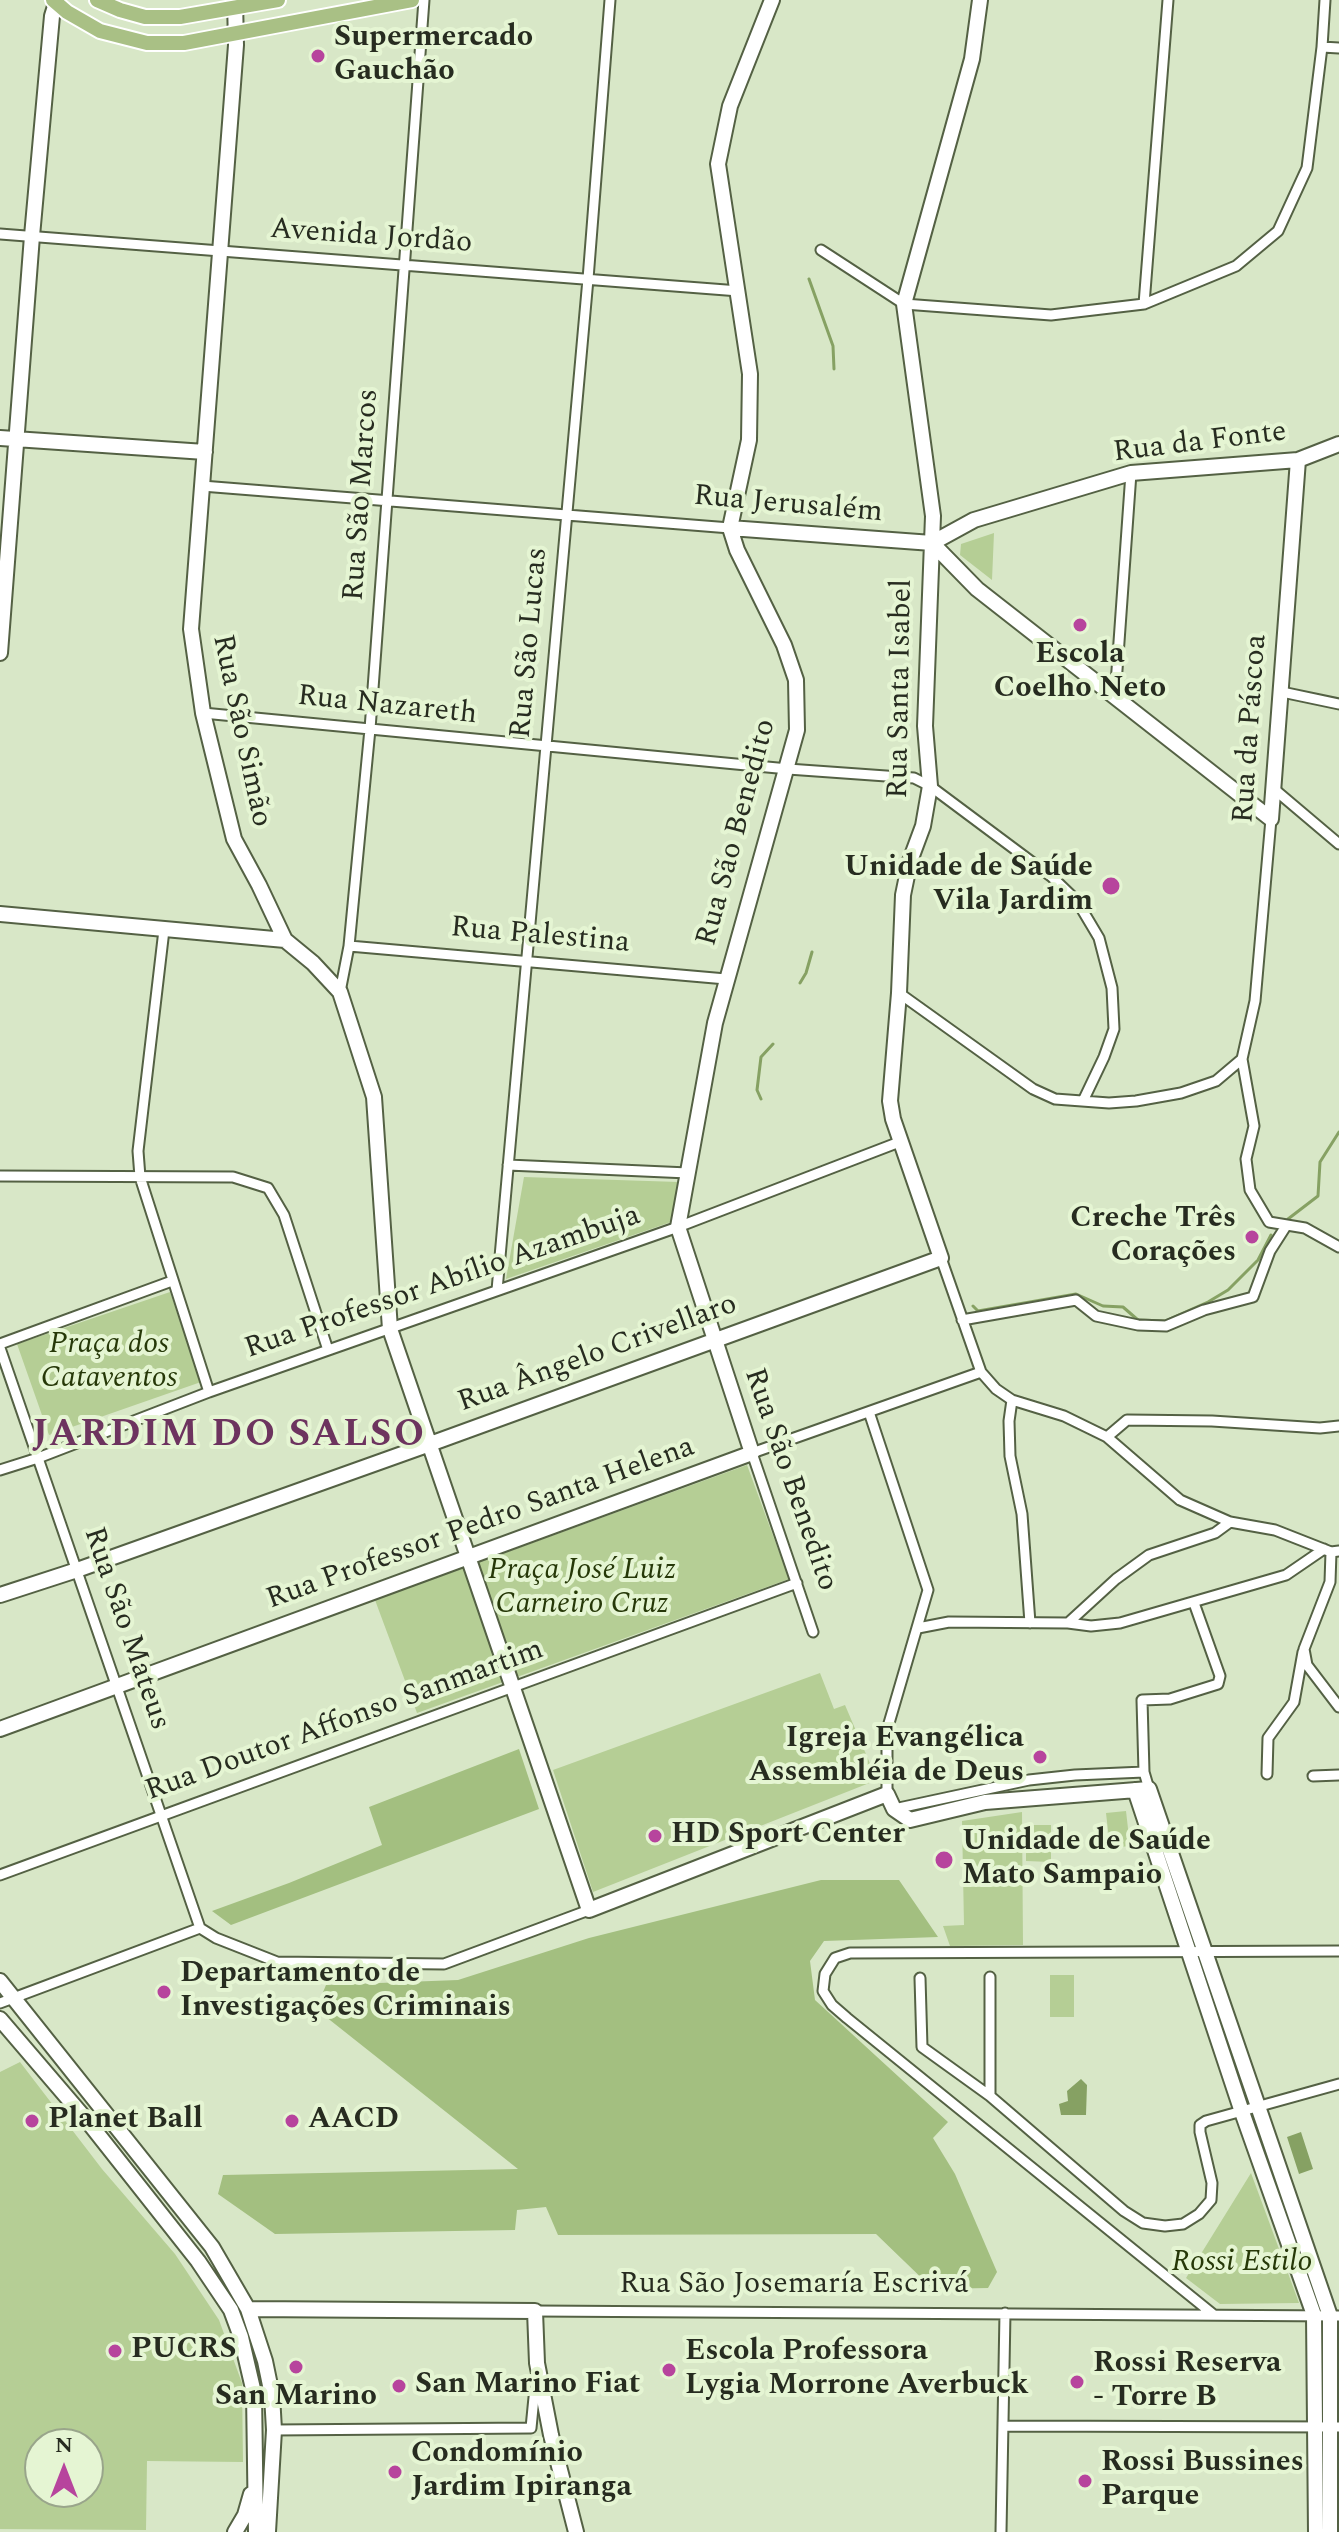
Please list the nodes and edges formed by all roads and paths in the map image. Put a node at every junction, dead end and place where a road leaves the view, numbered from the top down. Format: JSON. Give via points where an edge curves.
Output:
{"nodes":[{"id":1,"x":97,"y":0,"type":"edge"},
{"id":2,"x":278,"y":0,"type":"edge"},
{"id":3,"x":412,"y":0,"type":"edge"},
{"id":4,"x":424,"y":0,"type":"edge"},
{"id":5,"x":610,"y":0,"type":"edge"},
{"id":6,"x":772,"y":0,"type":"edge"},
{"id":7,"x":980,"y":0,"type":"edge"},
{"id":8,"x":1168,"y":0,"type":"edge"},
{"id":9,"x":1325,"y":0,"type":"edge"},
{"id":10,"x":55,"y":1,"type":"edge"},
{"id":11,"x":235,"y":4,"type":"edge"},
{"id":12,"x":236,"y":34,"type":"junction"},
{"id":13,"x":1322,"y":47,"type":"junction"},
{"id":14,"x":1339,"y":48,"type":"edge"},
{"id":15,"x":0,"y":234,"type":"edge"},
{"id":16,"x":32,"y":236,"type":"junction"},
{"id":17,"x":821,"y":250,"type":"dead end"},
{"id":18,"x":221,"y":251,"type":"junction"},
{"id":19,"x":404,"y":265,"type":"junction"},
{"id":20,"x":588,"y":279,"type":"junction"},
{"id":21,"x":739,"y":291,"type":"junction"},
{"id":22,"x":904,"y":304,"type":"junction"},
{"id":23,"x":1144,"y":304,"type":"junction"},
{"id":24,"x":0,"y":438,"type":"edge"},
{"id":25,"x":17,"y":439,"type":"junction"},
{"id":26,"x":1339,"y":444,"type":"edge"},
{"id":27,"x":205,"y":452,"type":"junction"},
{"id":28,"x":1298,"y":460,"type":"junction"},
{"id":29,"x":1131,"y":473,"type":"junction"},
{"id":30,"x":202,"y":486,"type":"junction"},
{"id":31,"x":387,"y":500,"type":"junction"},
{"id":32,"x":567,"y":515,"type":"junction"},
{"id":33,"x":730,"y":528,"type":"junction"},
{"id":34,"x":932,"y":543,"type":"junction"},
{"id":35,"x":0,"y":653,"type":"edge"},
{"id":36,"x":1282,"y":692,"type":"junction"},
{"id":37,"x":1115,"y":698,"type":"junction"},
{"id":38,"x":1339,"y":704,"type":"edge"},
{"id":39,"x":203,"y":713,"type":"junction"},
{"id":40,"x":370,"y":729,"type":"junction"},
{"id":41,"x":546,"y":746,"type":"junction"},
{"id":42,"x":788,"y":769,"type":"junction"},
{"id":43,"x":930,"y":786,"type":"junction"},
{"id":44,"x":1274,"y":789,"type":"junction"},
{"id":45,"x":1271,"y":819,"type":"junction"},
{"id":46,"x":1339,"y":844,"type":"edge"},
{"id":47,"x":0,"y":914,"type":"edge"},
{"id":48,"x":164,"y":930,"type":"junction"},
{"id":49,"x":285,"y":940,"type":"junction"},
{"id":50,"x":349,"y":946,"type":"junction"},
{"id":51,"x":526,"y":962,"type":"junction"},
{"id":52,"x":726,"y":979,"type":"junction"},
{"id":53,"x":340,"y":992,"type":"junction"},
{"id":54,"x":899,"y":993,"type":"junction"},
{"id":55,"x":1242,"y":1059,"type":"junction"},
{"id":56,"x":1083,"y":1101,"type":"junction"},
{"id":57,"x":902,"y":1141,"type":"junction"},
{"id":58,"x":508,"y":1165,"type":"junction"},
{"id":59,"x":688,"y":1173,"type":"junction"},
{"id":60,"x":0,"y":1176,"type":"edge"},
{"id":61,"x":140,"y":1177,"type":"junction"},
{"id":62,"x":1286,"y":1226,"type":"junction"},
{"id":63,"x":678,"y":1227,"type":"junction"},
{"id":64,"x":1339,"y":1247,"type":"edge"},
{"id":65,"x":941,"y":1258,"type":"junction"},
{"id":66,"x":172,"y":1281,"type":"junction"},
{"id":67,"x":497,"y":1290,"type":"junction"},
{"id":68,"x":962,"y":1320,"type":"junction"},
{"id":69,"x":390,"y":1329,"type":"junction"},
{"id":70,"x":714,"y":1341,"type":"junction"},
{"id":71,"x":0,"y":1346,"type":"edge"},
{"id":72,"x":328,"y":1350,"type":"junction"},
{"id":73,"x":981,"y":1372,"type":"junction"},
{"id":74,"x":209,"y":1392,"type":"junction"},
{"id":75,"x":1012,"y":1400,"type":"junction"},
{"id":76,"x":869,"y":1412,"type":"junction"},
{"id":77,"x":1339,"y":1426,"type":"edge"},
{"id":78,"x":1107,"y":1437,"type":"junction"},
{"id":79,"x":430,"y":1444,"type":"junction"},
{"id":80,"x":752,"y":1453,"type":"junction"},
{"id":81,"x":38,"y":1458,"type":"junction"},
{"id":82,"x":0,"y":1470,"type":"edge"},
{"id":83,"x":1230,"y":1522,"type":"junction"},
{"id":84,"x":1331,"y":1551,"type":"edge"},
{"id":85,"x":468,"y":1558,"type":"junction"},
{"id":86,"x":77,"y":1570,"type":"junction"},
{"id":87,"x":797,"y":1583,"type":"junction"},
{"id":88,"x":0,"y":1595,"type":"edge"},
{"id":89,"x":1194,"y":1603,"type":"junction"},
{"id":90,"x":1030,"y":1623,"type":"junction"},
{"id":91,"x":1068,"y":1623,"type":"junction"},
{"id":92,"x":918,"y":1628,"type":"junction"},
{"id":93,"x":813,"y":1632,"type":"dead end"},
{"id":94,"x":1304,"y":1649,"type":"junction"},
{"id":95,"x":512,"y":1686,"type":"junction"},
{"id":96,"x":117,"y":1687,"type":"junction"},
{"id":97,"x":1339,"y":1707,"type":"edge"},
{"id":98,"x":0,"y":1729,"type":"edge"},
{"id":99,"x":1144,"y":1772,"type":"junction"},
{"id":100,"x":1267,"y":1774,"type":"dead end"},
{"id":101,"x":1339,"y":1775,"type":"edge"},
{"id":102,"x":1313,"y":1776,"type":"dead end"},
{"id":103,"x":1142,"y":1789,"type":"junction"},
{"id":104,"x":887,"y":1794,"type":"junction"},
{"id":105,"x":894,"y":1809,"type":"junction"},
{"id":106,"x":161,"y":1814,"type":"junction"},
{"id":107,"x":0,"y":1875,"type":"edge"},
{"id":108,"x":589,"y":1910,"type":"junction"},
{"id":109,"x":200,"y":1928,"type":"junction"},
{"id":110,"x":1339,"y":1951,"type":"edge"},
{"id":111,"x":1190,"y":1952,"type":"junction"},
{"id":112,"x":1206,"y":1952,"type":"junction"},
{"id":113,"x":990,"y":1977,"type":"dead end"},
{"id":114,"x":920,"y":1978,"type":"dead end"},
{"id":115,"x":0,"y":1981,"type":"edge"},
{"id":116,"x":6,"y":2000,"type":"edge"},
{"id":117,"x":0,"y":2019,"type":"edge"},
{"id":118,"x":66,"y":2063,"type":"junction"},
{"id":119,"x":48,"y":2076,"type":"junction"},
{"id":120,"x":1339,"y":2084,"type":"edge"},
{"id":121,"x":990,"y":2096,"type":"junction"},
{"id":122,"x":1260,"y":2106,"type":"junction"},
{"id":123,"x":1242,"y":2112,"type":"junction"},
{"id":124,"x":1288,"y":2190,"type":"junction"},
{"id":125,"x":1272,"y":2197,"type":"junction"},
{"id":126,"x":248,"y":2309,"type":"junction"},
{"id":127,"x":231,"y":2310,"type":"junction"},
{"id":128,"x":535,"y":2311,"type":"junction"},
{"id":129,"x":1005,"y":2313,"type":"junction"},
{"id":130,"x":1214,"y":2315,"type":"junction"},
{"id":131,"x":1314,"y":2315,"type":"junction"},
{"id":132,"x":1334,"y":2316,"type":"edge"},
{"id":133,"x":265,"y":2361,"type":"junction"},
{"id":134,"x":537,"y":2363,"type":"junction"},
{"id":135,"x":1003,"y":2426,"type":"junction"},
{"id":136,"x":1329,"y":2427,"type":"edge"},
{"id":137,"x":274,"y":2430,"type":"junction"},
{"id":138,"x":256,"y":2478,"type":"junction"},
{"id":139,"x":235,"y":2532,"type":"edge"},
{"id":140,"x":256,"y":2532,"type":"edge"},
{"id":141,"x":268,"y":2532,"type":"edge"},
{"id":142,"x":576,"y":2532,"type":"edge"},
{"id":143,"x":1001,"y":2532,"type":"edge"},
{"id":144,"x":1316,"y":2532,"type":"edge"},
{"id":145,"x":1330,"y":2532,"type":"edge"}],
"edges":[{"from":1,"to":11,"type":"main road","via":[[145,17],[180,17]]},
{"from":2,"to":11,"type":"main road"},
{"from":3,"to":12,"type":"main road"},
{"from":4,"to":19,"type":"street","name":"Rua São Marcos"},
{"from":5,"to":20,"type":"street","name":"Rua São Lucas"},
{"from":6,"to":21,"type":"street","via":[[730,106],[718,164]]},
{"from":7,"to":22,"type":"street","name":"Rua Santa Isabel","via":[[972,59]]},
{"from":8,"to":23,"type":"street"},
{"from":9,"to":13,"type":"street"},
{"from":10,"to":12,"type":"main road","via":[[100,31],[147,43]]},
{"from":10,"to":16,"type":"street"},
{"from":11,"to":12,"type":"street","name":"Rua São Simão"},
{"from":12,"to":18,"type":"street","name":"Rua São Simão"},
{"from":13,"to":14,"type":"street"},
{"from":13,"to":23,"type":"street","via":[[1307,168],[1278,231],[1236,266]]},
{"from":15,"to":16,"type":"street","name":"Avenida Jordão"},
{"from":16,"to":18,"type":"street","name":"Avenida Jordão"},
{"from":16,"to":25,"type":"street"},
{"from":17,"to":22,"type":"street"},
{"from":18,"to":19,"type":"street","name":"Avenida Jordão"},
{"from":18,"to":27,"type":"street","name":"Rua São Simão"},
{"from":19,"to":20,"type":"street","name":"Avenida Jordão"},
{"from":19,"to":31,"type":"street","name":"Rua São Marcos"},
{"from":20,"to":21,"type":"street","name":"Avenida Jordão"},
{"from":20,"to":32,"type":"street","name":"Rua São Lucas"},
{"from":21,"to":33,"type":"street","via":[[750,374],[749,440]]},
{"from":22,"to":23,"type":"street","via":[[1051,315]]},
{"from":22,"to":34,"type":"street","name":"Rua Santa Isabel","via":[[933,516]]},
{"from":24,"to":25,"type":"street"},
{"from":25,"to":27,"type":"street"},
{"from":25,"to":35,"type":"street"},
{"from":26,"to":28,"type":"street","name":"Rua da Fonte"},
{"from":27,"to":30,"type":"street","name":"Rua São Simão"},
{"from":28,"to":29,"type":"street","name":"Rua da Fonte"},
{"from":28,"to":36,"type":"street","name":"Rua da Páscoa"},
{"from":29,"to":34,"type":"street","name":"Rua da Fonte","via":[[974,520]]},
{"from":29,"to":37,"type":"street"},
{"from":30,"to":31,"type":"street","name":"Rua Jerusalém"},
{"from":30,"to":39,"type":"street","name":"Rua São Simão","via":[[191,629]]},
{"from":31,"to":32,"type":"street","name":"Rua Jerusalém"},
{"from":31,"to":40,"type":"street","name":"Rua São Marcos"},
{"from":32,"to":33,"type":"street","name":"Rua Jerusalém"},
{"from":32,"to":41,"type":"street","name":"Rua São Lucas"},
{"from":33,"to":34,"type":"street","name":"Rua Jerusalém"},
{"from":33,"to":42,"type":"street","name":"Rua São Benedito","via":[[796,680],[797,730]]},
{"from":34,"to":37,"type":"street","via":[[977,589]]},
{"from":34,"to":43,"type":"street","name":"Rua Santa Isabel","via":[[925,726]]},
{"from":36,"to":38,"type":"street"},
{"from":36,"to":44,"type":"street","name":"Rua da Páscoa"},
{"from":37,"to":45,"type":"street"},
{"from":39,"to":40,"type":"street","name":"Rua Nazareth"},
{"from":39,"to":49,"type":"street","name":"Rua São Simão","via":[[234,839]]},
{"from":40,"to":41,"type":"street","name":"Rua Nazareth"},
{"from":40,"to":50,"type":"street","name":"Rua São Marcos"},
{"from":41,"to":42,"type":"street","name":"Rua Nazareth"},
{"from":41,"to":51,"type":"street","name":"Rua São Lucas"},
{"from":42,"to":43,"type":"street","name":"Rua Nazareth","via":[[914,778]]},
{"from":42,"to":52,"type":"street","name":"Rua São Benedito"},
{"from":43,"to":54,"type":"street","name":"Rua Santa Isabel","via":[[903,895]]},
{"from":43,"to":56,"type":"street","name":"Rua Nazareth","via":[[1052,877],[1077,901],[1099,938],[1112,988],[1114,1029]]},
{"from":44,"to":45,"type":"street","name":"Rua da Páscoa"},
{"from":44,"to":46,"type":"street"},
{"from":45,"to":55,"type":"street","name":"Rua da Páscoa","via":[[1255,1001]]},
{"from":47,"to":48,"type":"street"},
{"from":48,"to":49,"type":"street"},
{"from":48,"to":61,"type":"street","via":[[138,1151]]},
{"from":49,"to":53,"type":"street","name":"Rua São Simão"},
{"from":50,"to":51,"type":"street","name":"Rua Palestina"},
{"from":50,"to":53,"type":"street","name":"Rua São Marcos"},
{"from":51,"to":52,"type":"street","name":"Rua Palestina"},
{"from":51,"to":58,"type":"street","name":"Rua São Lucas"},
{"from":52,"to":59,"type":"street","name":"Rua São Benedito"},
{"from":53,"to":69,"type":"street","name":"Rua São Simão","via":[[374,1097]]},
{"from":54,"to":56,"type":"street","via":[[1033,1089],[1055,1099]]},
{"from":54,"to":57,"type":"street","name":"Rua Santa Isabel","via":[[890,1101]]},
{"from":55,"to":56,"type":"street","via":[[1216,1081],[1181,1093],[1109,1103]]},
{"from":55,"to":62,"type":"street","via":[[1254,1126],[1246,1159],[1250,1190],[1269,1222]]},
{"from":57,"to":63,"type":"street","name":"Rua Professor Abílio Azambuja"},
{"from":57,"to":65,"type":"street","name":"Rua Santa Isabel"},
{"from":58,"to":59,"type":"street"},
{"from":58,"to":67,"type":"street","name":"Rua São Lucas"},
{"from":59,"to":63,"type":"street","name":"Rua São Benedito"},
{"from":60,"to":61,"type":"street"},
{"from":61,"to":66,"type":"street"},
{"from":61,"to":72,"type":"street","via":[[233,1177],[268,1188],[284,1215]]},
{"from":62,"to":64,"type":"street","via":[[1305,1228]]},
{"from":62,"to":68,"type":"street","via":[[1253,1297],[1166,1326],[1096,1316],[1076,1300]]},
{"from":63,"to":67,"type":"street","name":"Rua Professor Abílio Azambuja"},
{"from":63,"to":70,"type":"street","name":"Rua São Benedito"},
{"from":65,"to":68,"type":"street","name":"Rua Santa Isabel"},
{"from":65,"to":70,"type":"street","name":"Rua Ângelo Crivellaro"},
{"from":66,"to":71,"type":"street"},
{"from":66,"to":74,"type":"street"},
{"from":67,"to":69,"type":"street","name":"Rua Professor Abílio Azambuja"},
{"from":68,"to":73,"type":"street","name":"Rua Santa Isabel"},
{"from":69,"to":72,"type":"street","name":"Rua Professor Abílio Azambuja"},
{"from":69,"to":79,"type":"street","name":"Rua São Simão"},
{"from":70,"to":79,"type":"street","name":"Rua Ângelo Crivellaro"},
{"from":70,"to":80,"type":"street","name":"Rua São Benedito"},
{"from":71,"to":81,"type":"street","name":"Rua São Mateus"},
{"from":72,"to":74,"type":"street","name":"Rua Professor Abílio Azambuja"},
{"from":73,"to":75,"type":"street"},
{"from":73,"to":76,"type":"street","name":"Rua Professor Pedro Santa Helena"},
{"from":74,"to":81,"type":"street","name":"Rua Professor Abílio Azambuja"},
{"from":75,"to":78,"type":"street"},
{"from":75,"to":90,"type":"street","via":[[1010,1456],[1022,1514]]},
{"from":76,"to":80,"type":"street","name":"Rua Professor Pedro Santa Helena"},
{"from":76,"to":92,"type":"street","via":[[928,1590]]},
{"from":77,"to":78,"type":"street","via":[[1127,1420]]},
{"from":78,"to":83,"type":"street","via":[[1180,1500]]},
{"from":79,"to":85,"type":"street","name":"Rua São Simão"},
{"from":79,"to":86,"type":"street","name":"Rua Ângelo Crivellaro"},
{"from":80,"to":85,"type":"street","name":"Rua Professor Pedro Santa Helena"},
{"from":80,"to":87,"type":"street","name":"Rua São Benedito"},
{"from":81,"to":82,"type":"street","name":"Rua Professor Abílio Azambuja"},
{"from":81,"to":86,"type":"street","name":"Rua São Mateus"},
{"from":83,"to":84,"type":"street","via":[[1275,1530]]},
{"from":83,"to":91,"type":"street","via":[[1215,1533],[1149,1555]]},
{"from":84,"to":89,"type":"street","via":[[1286,1575]]},
{"from":84,"to":94,"type":"street","via":[[1330,1582]]},
{"from":85,"to":95,"type":"street","name":"Rua São Simão"},
{"from":85,"to":96,"type":"street","name":"Rua Professor Pedro Santa Helena"},
{"from":86,"to":88,"type":"street","name":"Rua Ângelo Crivellaro"},
{"from":86,"to":96,"type":"street","name":"Rua São Mateus"},
{"from":87,"to":93,"type":"street","name":"Rua São Benedito"},
{"from":87,"to":95,"type":"street","name":"Rua Doutor Affonso Sanmartim"},
{"from":89,"to":91,"type":"street","via":[[1120,1623]]},
{"from":89,"to":99,"type":"street","via":[[1220,1676],[1218,1684],[1167,1699],[1142,1700]]},
{"from":90,"to":91,"type":"street"},
{"from":90,"to":92,"type":"street","via":[[949,1622]]},
{"from":92,"to":104,"type":"street","via":[[887,1730]]},
{"from":94,"to":97,"type":"street","via":[[1307,1665]]},
{"from":94,"to":100,"type":"street","via":[[1294,1702],[1268,1738]]},
{"from":95,"to":106,"type":"street","name":"Rua Doutor Affonso Sanmartim"},
{"from":95,"to":108,"type":"street","name":"Rua São Simão"},
{"from":96,"to":98,"type":"street","name":"Rua Professor Pedro Santa Helena"},
{"from":96,"to":106,"type":"street","name":"Rua São Mateus"},
{"from":99,"to":103,"type":"street"},
{"from":99,"to":105,"type":"street","via":[[1029,1780]]},
{"from":101,"to":102,"type":"street"},
{"from":103,"to":105,"type":"street","via":[[985,1802],[910,1820]]},
{"from":103,"to":111,"type":"street"},
{"from":103,"to":112,"type":"street"},
{"from":104,"to":105,"type":"street"},
{"from":104,"to":108,"type":"street"},
{"from":106,"to":107,"type":"street","name":"Rua Doutor Affonso Sanmartim"},
{"from":106,"to":109,"type":"street","name":"Rua São Mateus"},
{"from":108,"to":109,"type":"street","via":[[444,1964],[277,1962]]},
{"from":109,"to":116,"type":"street"},
{"from":110,"to":112,"type":"street"},
{"from":111,"to":112,"type":"street"},
{"from":111,"to":123,"type":"street"},
{"from":111,"to":130,"type":"street","via":[[850,1953],[835,1958],[823,1991],[840,2012]]},
{"from":112,"to":122,"type":"street"},
{"from":113,"to":121,"type":"street"},
{"from":114,"to":121,"type":"street","via":[[922,2047]]},
{"from":115,"to":116,"type":"street"},
{"from":116,"to":118,"type":"street"},
{"from":117,"to":119,"type":"street"},
{"from":118,"to":119,"type":"street"},
{"from":118,"to":126,"type":"street","via":[[212,2247]]},
{"from":119,"to":127,"type":"street","via":[[198,2261]]},
{"from":120,"to":122,"type":"street"},
{"from":121,"to":123,"type":"street","via":[[1124,2211],[1143,2223],[1165,2226],[1183,2224],[1211,2200],[1200,2125]]},
{"from":122,"to":123,"type":"street"},
{"from":122,"to":124,"type":"street"},
{"from":123,"to":125,"type":"street"},
{"from":124,"to":125,"type":"street"},
{"from":124,"to":132,"type":"street"},
{"from":125,"to":131,"type":"street"},
{"from":126,"to":128,"type":"street","name":"Rua São Josemaría Escrivá"},
{"from":126,"to":133,"type":"street"},
{"from":127,"to":133,"type":"street"},
{"from":127,"to":138,"type":"street","via":[[254,2393]]},
{"from":128,"to":129,"type":"street","name":"Rua São Josemaría Escrivá"},
{"from":128,"to":134,"type":"street"},
{"from":129,"to":130,"type":"street","name":"Rua São Josemaría Escrivá"},
{"from":129,"to":135,"type":"street"},
{"from":130,"to":131,"type":"street","name":"Rua São Josemaría Escrivá"},
{"from":131,"to":132,"type":"street","name":"Rua São Josemaría Escrivá"},
{"from":131,"to":136,"type":"street"},
{"from":132,"to":136,"type":"street"},
{"from":133,"to":137,"type":"street"},
{"from":134,"to":137,"type":"street","via":[[531,2428]]},
{"from":134,"to":142,"type":"street"},
{"from":135,"to":136,"type":"street"},
{"from":135,"to":143,"type":"street"},
{"from":136,"to":144,"type":"street"},
{"from":136,"to":145,"type":"street"},
{"from":137,"to":141,"type":"street"},
{"from":138,"to":139,"type":"street"},
{"from":138,"to":140,"type":"street"}]}
